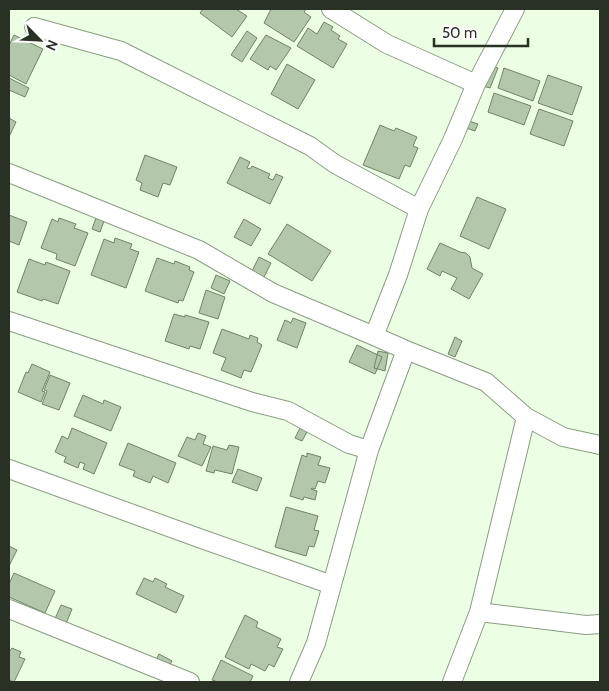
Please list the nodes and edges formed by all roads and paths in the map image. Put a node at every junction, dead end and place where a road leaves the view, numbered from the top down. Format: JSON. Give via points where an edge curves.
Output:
{"nodes":[{"id":1,"x":330,"y":9,"type":"edge"},
{"id":2,"x":514,"y":9,"type":"edge"},
{"id":3,"x":34,"y":27,"type":"dead end"},
{"id":4,"x":476,"y":84,"type":"junction"},
{"id":5,"x":9,"y":174,"type":"edge"},
{"id":6,"x":419,"y":209,"type":"junction"},
{"id":7,"x":9,"y":320,"type":"edge"},
{"id":8,"x":374,"y":336,"type":"junction"},
{"id":9,"x":406,"y":350,"type":"junction"},
{"id":10,"x":526,"y":417,"type":"junction"},
{"id":11,"x":600,"y":444,"type":"edge"},
{"id":12,"x":369,"y":450,"type":"junction"},
{"id":13,"x":9,"y":468,"type":"edge"},
{"id":14,"x":332,"y":585,"type":"junction"},
{"id":15,"x":9,"y":609,"type":"edge"},
{"id":16,"x":479,"y":612,"type":"junction"},
{"id":17,"x":600,"y":624,"type":"edge"},
{"id":18,"x":190,"y":682,"type":"edge"},
{"id":19,"x":299,"y":682,"type":"edge"},
{"id":20,"x":452,"y":682,"type":"edge"}],
"edges":[{"from":1,"to":4,"type":"street","via":[[387,44]]},
{"from":2,"to":4,"type":"street"},
{"from":3,"to":6,"type":"street","via":[[121,51],[310,146],[335,164]]},
{"from":4,"to":6,"type":"street"},
{"from":5,"to":8,"type":"street","via":[[199,250],[273,293]]},
{"from":6,"to":8,"type":"street"},
{"from":7,"to":12,"type":"street","via":[[252,402],[288,411],[349,444]]},
{"from":8,"to":9,"type":"street"},
{"from":9,"to":10,"type":"street","via":[[486,382]]},
{"from":9,"to":12,"type":"street"},
{"from":10,"to":11,"type":"street","via":[[563,437]]},
{"from":10,"to":16,"type":"street"},
{"from":12,"to":14,"type":"street"},
{"from":13,"to":14,"type":"street"},
{"from":14,"to":19,"type":"street","via":[[316,643]]},
{"from":15,"to":18,"type":"street"},
{"from":16,"to":17,"type":"street"},
{"from":16,"to":20,"type":"street"}]}
